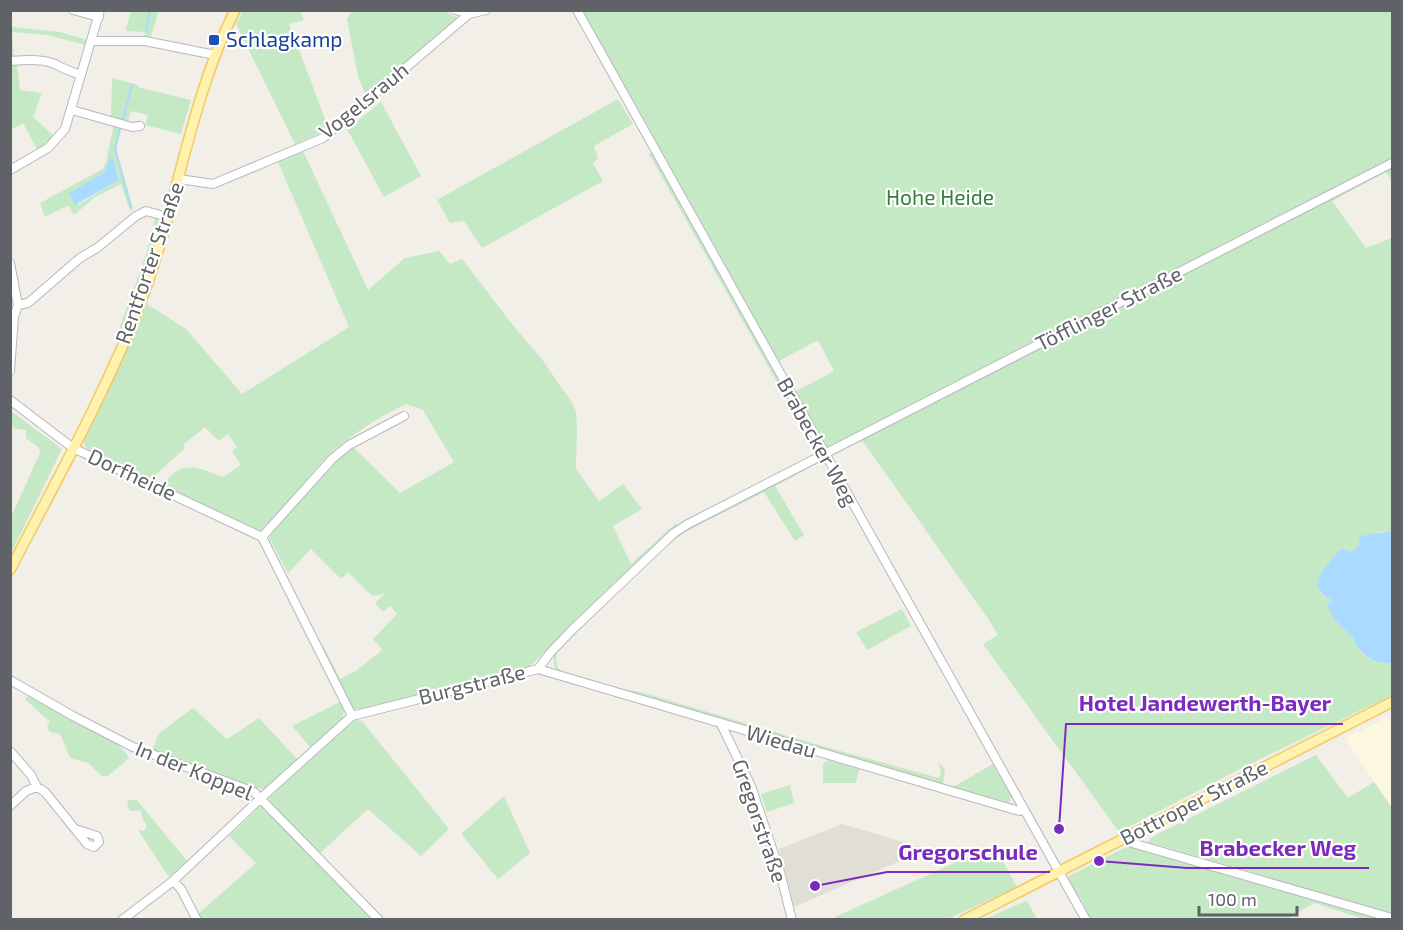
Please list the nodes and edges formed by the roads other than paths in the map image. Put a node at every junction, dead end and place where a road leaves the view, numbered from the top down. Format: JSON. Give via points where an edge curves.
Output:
{"nodes":[{"id":1,"x":73,"y":10,"type":"edge"},
{"id":2,"x":235,"y":10,"type":"edge"},
{"id":3,"x":456,"y":10,"type":"edge"},
{"id":4,"x":486,"y":10,"type":"edge"},
{"id":5,"x":577,"y":10,"type":"edge"},
{"id":6,"x":100,"y":14,"type":"edge"},
{"id":7,"x":469,"y":14,"type":"junction"},
{"id":8,"x":92,"y":40,"type":"junction"},
{"id":9,"x":215,"y":55,"type":"junction"},
{"id":10,"x":10,"y":61,"type":"edge"},
{"id":11,"x":81,"y":75,"type":"junction"},
{"id":12,"x":72,"y":110,"type":"junction"},
{"id":13,"x":140,"y":126,"type":"dead end"},
{"id":14,"x":1392,"y":163,"type":"edge"},
{"id":15,"x":10,"y":170,"type":"edge"},
{"id":16,"x":179,"y":179,"type":"junction"},
{"id":17,"x":168,"y":217,"type":"junction"},
{"id":18,"x":10,"y":263,"type":"edge"},
{"id":19,"x":18,"y":305,"type":"junction"},
{"id":20,"x":10,"y":371,"type":"edge"},
{"id":21,"x":10,"y":400,"type":"edge"},
{"id":22,"x":404,"y":416,"type":"dead end"},
{"id":23,"x":73,"y":447,"type":"junction"},
{"id":24,"x":825,"y":455,"type":"junction"},
{"id":25,"x":262,"y":537,"type":"junction"},
{"id":26,"x":10,"y":570,"type":"edge"},
{"id":27,"x":538,"y":669,"type":"junction"},
{"id":28,"x":10,"y":680,"type":"edge"},
{"id":29,"x":1392,"y":702,"type":"edge"},
{"id":30,"x":352,"y":716,"type":"junction"},
{"id":31,"x":721,"y":724,"type":"junction"},
{"id":32,"x":10,"y":751,"type":"edge"},
{"id":33,"x":37,"y":787,"type":"junction"},
{"id":34,"x":261,"y":798,"type":"junction"},
{"id":35,"x":10,"y":806,"type":"edge"},
{"id":36,"x":1024,"y":809,"type":"junction"},
{"id":37,"x":75,"y":829,"type":"dead end"},
{"id":38,"x":1127,"y":838,"type":"junction"},
{"id":39,"x":1060,"y":872,"type":"junction"},
{"id":40,"x":173,"y":881,"type":"junction"},
{"id":41,"x":1392,"y":918,"type":"edge"},
{"id":42,"x":122,"y":920,"type":"edge"},
{"id":43,"x":197,"y":920,"type":"edge"},
{"id":44,"x":379,"y":920,"type":"edge"},
{"id":45,"x":792,"y":920,"type":"edge"},
{"id":46,"x":964,"y":920,"type":"edge"},
{"id":47,"x":1086,"y":920,"type":"edge"}],
"edges":[{"from":1,"to":6,"type":"street"},
{"from":2,"to":9,"type":"main road","name":"Rentforter Straße"},
{"from":3,"to":7,"type":"street"},
{"from":4,"to":7,"type":"street"},
{"from":5,"to":24,"type":"street","name":"Brabecker Weg"},
{"from":6,"to":8,"type":"street"},
{"from":7,"to":16,"type":"street","name":"Vogelsrauh","via":[[323,138],[213,184]]},
{"from":8,"to":9,"type":"street","via":[[145,41]]},
{"from":8,"to":11,"type":"street"},
{"from":9,"to":16,"type":"main road","name":"Rentforter Straße"},
{"from":10,"to":11,"type":"street","via":[[40,61]]},
{"from":11,"to":12,"type":"street"},
{"from":12,"to":13,"type":"street"},
{"from":12,"to":15,"type":"street","via":[[57,140]]},
{"from":14,"to":24,"type":"street","name":"Töfflinger Straße"},
{"from":16,"to":17,"type":"main road","name":"Rentforter Straße"},
{"from":17,"to":19,"type":"street","via":[[146,210],[80,258],[28,303]]},
{"from":17,"to":23,"type":"main road","name":"Rentforter Straße","via":[[140,304]]},
{"from":18,"to":19,"type":"street"},
{"from":19,"to":20,"type":"street"},
{"from":21,"to":23,"type":"street","name":"Dorfheide"},
{"from":22,"to":25,"type":"street","via":[[349,445],[332,459]]},
{"from":23,"to":25,"type":"street","name":"Dorfheide"},
{"from":23,"to":26,"type":"main road","name":"Rentforter Straße"},
{"from":24,"to":27,"type":"street","name":"Burgstraße","via":[[674,533],[572,630]]},
{"from":24,"to":36,"type":"street","name":"Brabecker Weg"},
{"from":25,"to":30,"type":"street"},
{"from":27,"to":30,"type":"street","name":"Burgstraße"},
{"from":27,"to":31,"type":"street","name":"Wiedau"},
{"from":28,"to":34,"type":"street","name":"In der Koppel","via":[[133,747]]},
{"from":29,"to":38,"type":"main road","name":"Bottroper Straße"},
{"from":30,"to":34,"type":"street","name":"Burgstraße"},
{"from":31,"to":36,"type":"street","name":"Wiedau","via":[[1012,809]]},
{"from":31,"to":45,"type":"street","name":"Gregorstraße","via":[[751,786]]},
{"from":32,"to":33,"type":"street"},
{"from":33,"to":35,"type":"street","via":[[26,791]]},
{"from":33,"to":37,"type":"street"},
{"from":34,"to":40,"type":"street","name":"Burgstraße"},
{"from":34,"to":44,"type":"street","name":"In der Koppel"},
{"from":36,"to":39,"type":"street","name":"Brabecker Weg"},
{"from":38,"to":39,"type":"main road","name":"Bottroper Straße"},
{"from":38,"to":41,"type":"street","via":[[1132,843]]},
{"from":39,"to":46,"type":"main road","name":"Bottroper Straße"},
{"from":39,"to":47,"type":"street","name":"Brabecker Weg"},
{"from":40,"to":42,"type":"street","name":"Burgstraße"},
{"from":40,"to":43,"type":"street"}]}
